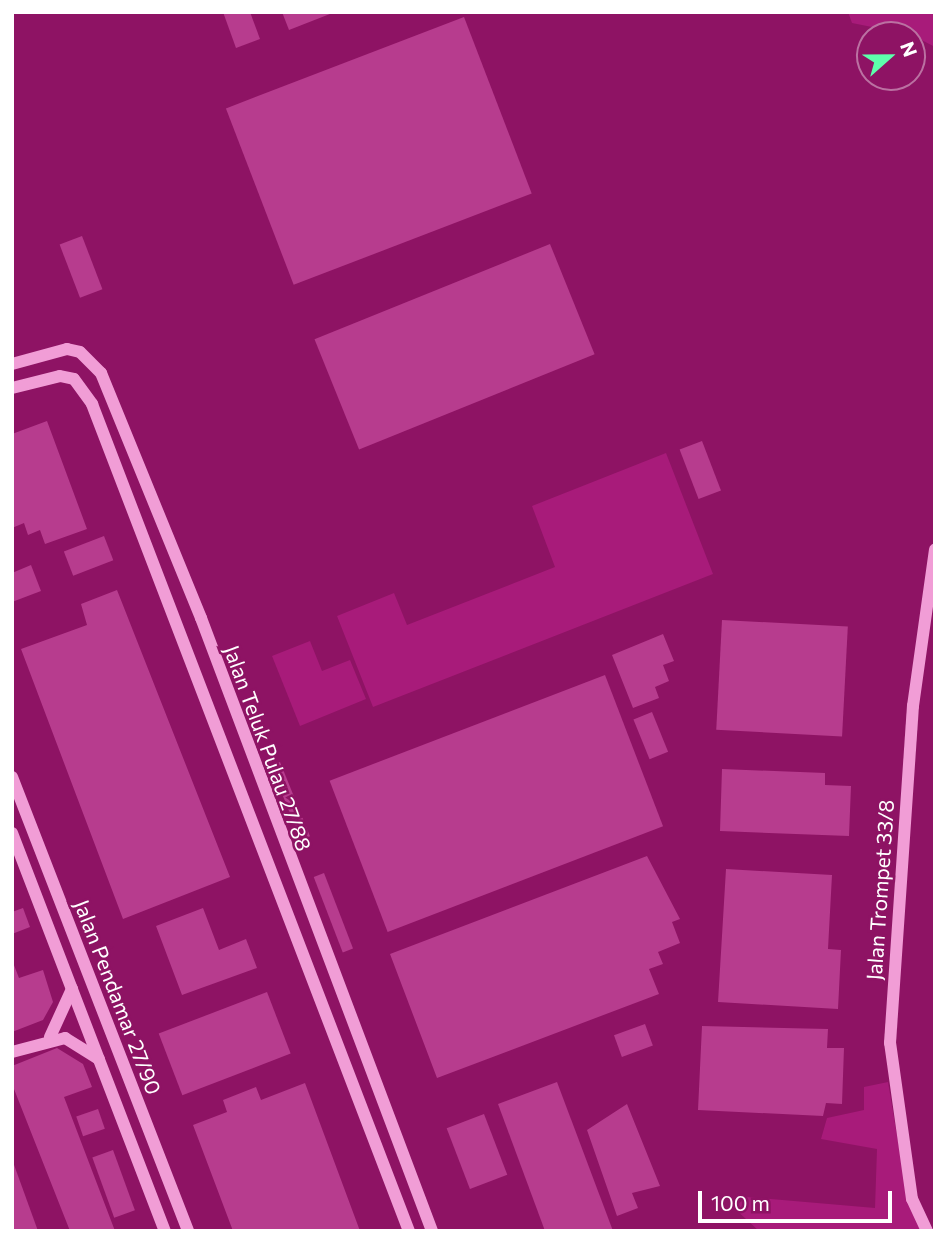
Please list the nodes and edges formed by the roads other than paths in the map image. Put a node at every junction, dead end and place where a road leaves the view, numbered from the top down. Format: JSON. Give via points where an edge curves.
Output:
{"nodes":[{"id":1,"x":12,"y":364,"type":"edge"},
{"id":2,"x":12,"y":388,"type":"edge"},
{"id":3,"x":935,"y":550,"type":"edge"},
{"id":4,"x":12,"y":777,"type":"edge"},
{"id":5,"x":12,"y":833,"type":"edge"},
{"id":6,"x":72,"y":989,"type":"junction"},
{"id":7,"x":50,"y":1037,"type":"junction"},
{"id":8,"x":12,"y":1052,"type":"edge"},
{"id":9,"x":99,"y":1059,"type":"junction"},
{"id":10,"x":165,"y":1231,"type":"edge"},
{"id":11,"x":188,"y":1231,"type":"edge"},
{"id":12,"x":409,"y":1231,"type":"edge"},
{"id":13,"x":432,"y":1231,"type":"edge"},
{"id":14,"x":926,"y":1231,"type":"edge"}],
"edges":[{"from":1,"to":13,"type":"street","name":"Jalan Teluk Pulau 27/88","via":[[66,349],[80,352],[101,373],[201,618]]},
{"from":2,"to":12,"type":"street","name":"Jalan Teluk Pulau 27/88","via":[[60,376],[74,379],[92,404]]},
{"from":3,"to":14,"type":"street","name":"Jalan Trompet 33/8","via":[[913,706],[890,1043],[912,1199]]},
{"from":4,"to":11,"type":"street","name":"Jalan Pendamar 27/90"},
{"from":5,"to":6,"type":"street","name":"Jalan Pendamar 27/90"},
{"from":6,"to":7,"type":"street"},
{"from":6,"to":9,"type":"street","name":"Jalan Pendamar 27/90"},
{"from":7,"to":8,"type":"street"},
{"from":7,"to":9,"type":"street","via":[[79,1043]]},
{"from":9,"to":10,"type":"street","name":"Jalan Pendamar 27/90"}]}
